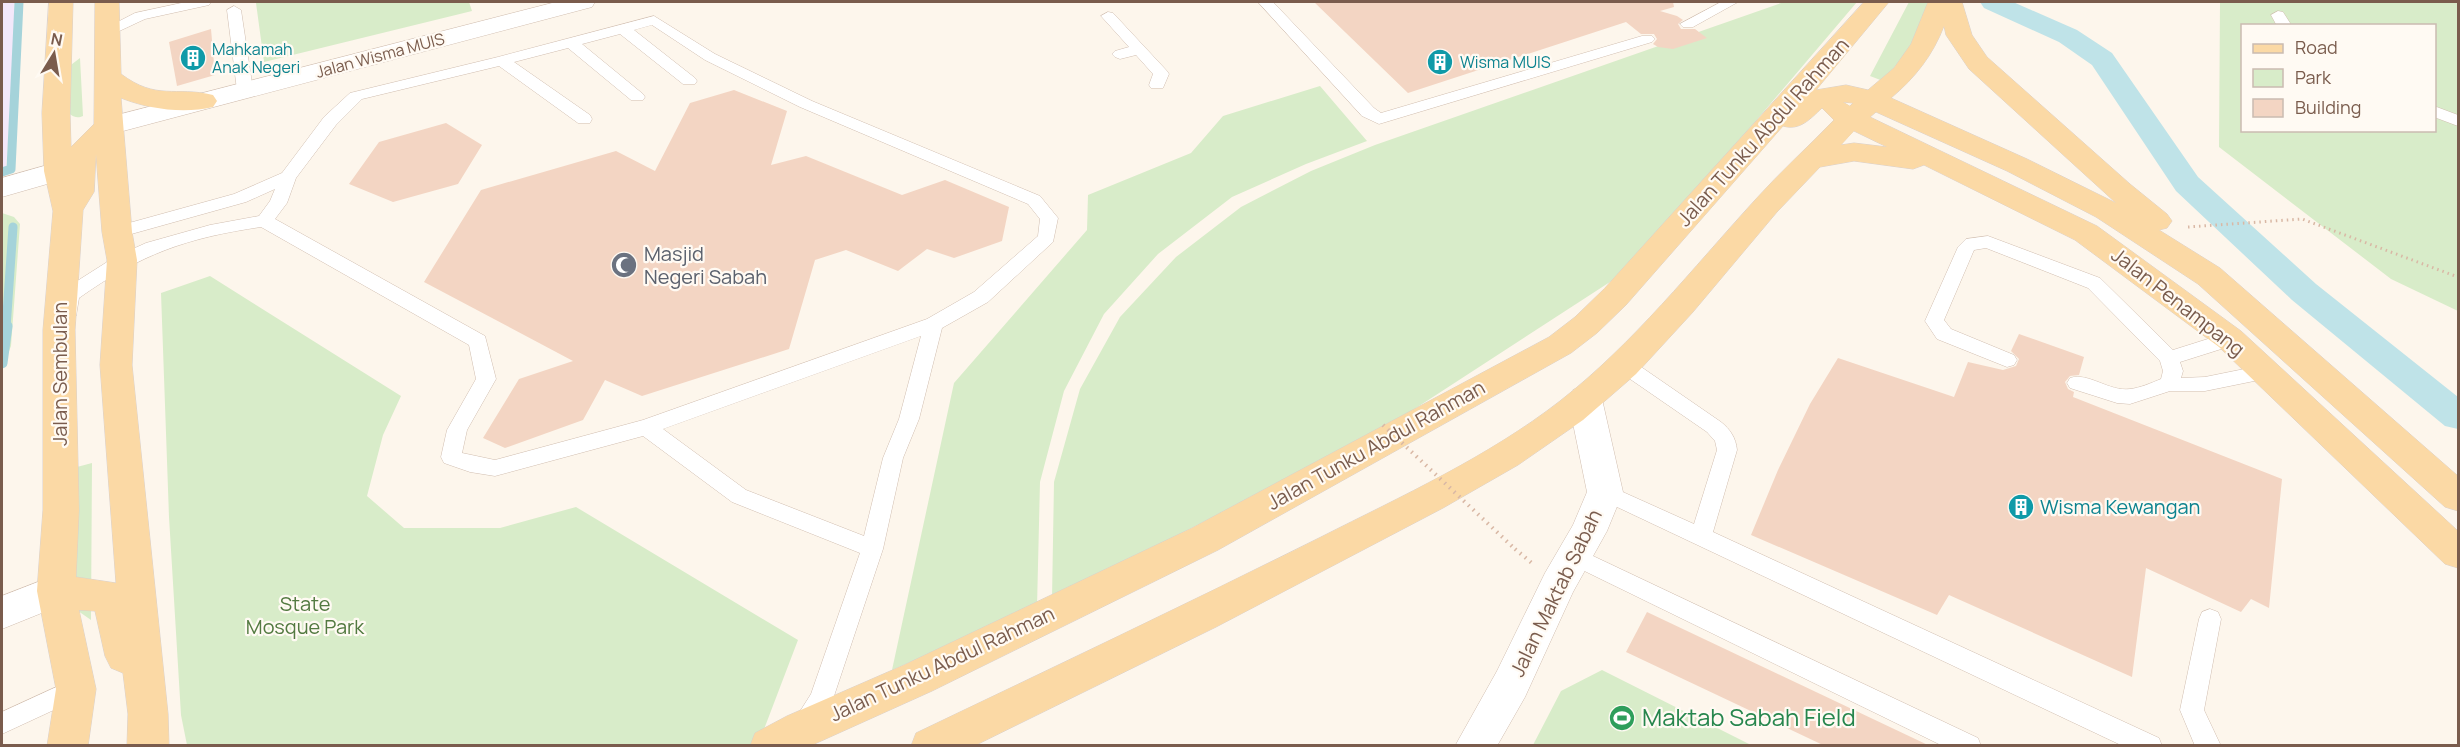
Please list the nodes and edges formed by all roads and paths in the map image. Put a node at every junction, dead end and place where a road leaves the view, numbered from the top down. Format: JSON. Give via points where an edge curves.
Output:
{"nodes":[{"id":1,"x":61,"y":2,"type":"edge"},
{"id":2,"x":107,"y":2,"type":"edge"},
{"id":3,"x":204,"y":2,"type":"edge"},
{"id":4,"x":583,"y":2,"type":"edge"},
{"id":5,"x":1264,"y":2,"type":"edge"},
{"id":6,"x":1731,"y":2,"type":"edge"},
{"id":7,"x":1877,"y":2,"type":"edge"},
{"id":8,"x":234,"y":10,"type":"dead end"},
{"id":9,"x":1945,"y":11,"type":"edge"},
{"id":10,"x":1108,"y":16,"type":"dead end"},
{"id":11,"x":1688,"y":24,"type":"dead end"},
{"id":12,"x":622,"y":28,"type":"junction"},
{"id":13,"x":108,"y":31,"type":"junction"},
{"id":14,"x":1647,"y":39,"type":"dead end"},
{"id":15,"x":570,"y":42,"type":"junction"},
{"id":16,"x":1840,"y":46,"type":"junction"},
{"id":17,"x":1139,"y":49,"type":"junction"},
{"id":18,"x":1120,"y":54,"type":"dead end"},
{"id":19,"x":502,"y":61,"type":"junction"},
{"id":20,"x":59,"y":68,"type":"junction"},
{"id":21,"x":107,"y":76,"type":"junction"},
{"id":22,"x":689,"y":81,"type":"dead end"},
{"id":23,"x":1157,"y":85,"type":"dead end"},
{"id":24,"x":245,"y":90,"type":"junction"},
{"id":25,"x":1833,"y":95,"type":"junction"},
{"id":26,"x":637,"y":97,"type":"dead end"},
{"id":27,"x":203,"y":101,"type":"junction"},
{"id":28,"x":1862,"y":110,"type":"junction"},
{"id":29,"x":2436,"y":112,"type":"edge"},
{"id":30,"x":56,"y":113,"type":"junction"},
{"id":31,"x":584,"y":119,"type":"dead end"},
{"id":32,"x":2458,"y":121,"type":"edge"},
{"id":33,"x":108,"y":126,"type":"junction"},
{"id":34,"x":1815,"y":159,"type":"junction"},
{"id":35,"x":58,"y":171,"type":"junction"},
{"id":36,"x":288,"y":177,"type":"junction"},
{"id":37,"x":1978,"y":180,"type":"junction"},
{"id":38,"x":2,"y":188,"type":"edge"},
{"id":39,"x":1707,"y":195,"type":"junction"},
{"id":40,"x":68,"y":211,"type":"junction"},
{"id":41,"x":264,"y":221,"type":"junction"},
{"id":42,"x":2191,"y":227,"type":"dead end"},
{"id":43,"x":120,"y":246,"type":"junction"},
{"id":44,"x":2209,"y":276,"type":"junction"},
{"id":45,"x":2458,"y":277,"type":"edge"},
{"id":46,"x":934,"y":324,"type":"junction"},
{"id":47,"x":59,"y":330,"type":"junction"},
{"id":48,"x":2230,"y":339,"type":"junction"},
{"id":49,"x":2169,"y":358,"type":"junction"},
{"id":50,"x":2007,"y":360,"type":"dead end"},
{"id":51,"x":1624,"y":365,"type":"junction"},
{"id":52,"x":2264,"y":372,"type":"junction"},
{"id":53,"x":2077,"y":383,"type":"dead end"},
{"id":54,"x":2170,"y":384,"type":"junction"},
{"id":55,"x":1585,"y":399,"type":"junction"},
{"id":56,"x":1383,"y":425,"type":"dead end"},
{"id":57,"x":646,"y":427,"type":"junction"},
{"id":58,"x":1605,"y":492,"type":"junction"},
{"id":59,"x":2458,"y":497,"type":"edge"},
{"id":60,"x":1701,"y":535,"type":"junction"},
{"id":61,"x":872,"y":549,"type":"junction"},
{"id":62,"x":1515,"y":549,"type":"dead end"},
{"id":63,"x":2458,"y":553,"type":"edge"},
{"id":64,"x":1566,"y":570,"type":"junction"},
{"id":65,"x":56,"y":591,"type":"junction"},
{"id":66,"x":2,"y":613,"type":"edge"},
{"id":67,"x":2210,"y":619,"type":"dead end"},
{"id":68,"x":143,"y":674,"type":"junction"},
{"id":69,"x":75,"y":689,"type":"junction"},
{"id":70,"x":2,"y":723,"type":"edge"},
{"id":71,"x":801,"y":729,"type":"junction"},
{"id":72,"x":155,"y":735,"type":"edge"},
{"id":73,"x":67,"y":746,"type":"edge"},
{"id":74,"x":770,"y":746,"type":"edge"},
{"id":75,"x":931,"y":746,"type":"edge"},
{"id":76,"x":1475,"y":746,"type":"edge"},
{"id":77,"x":1970,"y":746,"type":"edge"},
{"id":78,"x":2150,"y":746,"type":"edge"},
{"id":79,"x":2209,"y":746,"type":"edge"}],
"edges":[{"from":1,"to":20,"type":"main road","name":"Jalan Sembulan"},
{"from":2,"to":13,"type":"main road"},
{"from":3,"to":13,"type":"lane","via":[[141,16]]},
{"from":4,"to":24,"type":"street","name":"Jalan Wisma MUIS"},
{"from":5,"to":14,"type":"lane","via":[[1379,119]]},
{"from":6,"to":11,"type":"lane"},
{"from":7,"to":16,"type":"main road","name":"Jalan Tunku Abdul Rahman"},
{"from":8,"to":24,"type":"lane"},
{"from":9,"to":28,"type":"main road","via":[[1904,74]]},
{"from":9,"to":44,"type":"main road","via":[[1978,63],[2166,228]]},
{"from":10,"to":17,"type":"lane"},
{"from":12,"to":15,"type":"lane"},
{"from":12,"to":22,"type":"lane"},
{"from":12,"to":46,"type":"lane","via":[[654,20],[710,57],[806,104],[1034,200],[1049,218],[1047,238],[981,297]]},
{"from":13,"to":20,"type":"main road","via":[[84,45]]},
{"from":13,"to":21,"type":"main road"},
{"from":15,"to":19,"type":"lane"},
{"from":15,"to":26,"type":"lane"},
{"from":16,"to":25,"type":"main road","via":[[1832,73]]},
{"from":16,"to":39,"type":"main road","name":"Jalan Tunku Abdul Rahman"},
{"from":17,"to":18,"type":"lane"},
{"from":17,"to":23,"type":"lane","via":[[1161,74]]},
{"from":19,"to":31,"type":"lane"},
{"from":19,"to":36,"type":"lane","via":[[356,96],[330,122]]},
{"from":20,"to":30,"type":"main road","name":"Jalan Sembulan"},
{"from":21,"to":27,"type":"main road","via":[[134,95],[148,99]]},
{"from":21,"to":33,"type":"main road"},
{"from":24,"to":27,"type":"street","name":"Jalan Wisma MUIS"},
{"from":25,"to":28,"type":"main road","via":[[1832,105]]},
{"from":25,"to":39,"type":"main road","via":[[1813,100]]},
{"from":27,"to":33,"type":"street","name":"Jalan Wisma MUIS"},
{"from":28,"to":34,"type":"main road"},
{"from":28,"to":37,"type":"main road","name":"Jalan Penampang"},
{"from":28,"to":44,"type":"main road","name":"Jalan Penampang","via":[[2017,165],[2106,210]]},
{"from":29,"to":32,"type":"lane"},
{"from":30,"to":33,"type":"main road"},
{"from":30,"to":35,"type":"main road","name":"Jalan Sembulan"},
{"from":33,"to":40,"type":"main road","via":[[82,152],[79,192]]},
{"from":33,"to":43,"type":"main road"},
{"from":34,"to":37,"type":"main road","via":[[1854,152],[1904,158]]},
{"from":34,"to":51,"type":"main road","via":[[1767,205]]},
{"from":35,"to":38,"type":"street"},
{"from":35,"to":40,"type":"main road","name":"Jalan Sembulan"},
{"from":36,"to":41,"type":"lane","via":[[278,203]]},
{"from":36,"to":43,"type":"lane"},
{"from":37,"to":48,"type":"main road","name":"Jalan Penampang","via":[[2086,233]]},
{"from":39,"to":71,"type":"main road","name":"Jalan Tunku Abdul Rahman","via":[[1615,297],[1560,345],[1205,539],[918,678]]},
{"from":40,"to":47,"type":"main road","name":"Jalan Sembulan"},
{"from":41,"to":43,"type":"lane","via":[[230,225],[151,248]]},
{"from":41,"to":57,"type":"lane","via":[[478,341],[486,379],[457,430],[451,457],[495,468]]},
{"from":42,"to":45,"type":"path","via":[[2302,219]]},
{"from":43,"to":47,"type":"lane","via":[[70,295],[68,322]]},
{"from":43,"to":68,"type":"main road","via":[[116,365]]},
{"from":44,"to":59,"type":"main road","name":"Jalan Penampang"},
{"from":46,"to":57,"type":"lane"},
{"from":46,"to":61,"type":"lane","via":[[909,419],[893,458]]},
{"from":47,"to":65,"type":"main road","name":"Jalan Sembulan","via":[[61,510]]},
{"from":48,"to":49,"type":"lane"},
{"from":48,"to":52,"type":"main road","name":"Jalan Penampang"},
{"from":49,"to":50,"type":"lane","via":[[2094,283],[1997,244],[1979,241],[1967,247],[1934,321],[1944,334]]},
{"from":49,"to":54,"type":"lane","via":[[2173,371]]},
{"from":51,"to":55,"type":"main road"},
{"from":51,"to":60,"type":"lane","via":[[1714,427],[1727,442]]},
{"from":52,"to":54,"type":"lane","via":[[2203,386]]},
{"from":52,"to":63,"type":"main road","name":"Jalan Penampang"},
{"from":53,"to":54,"type":"lane","via":[[2130,398]]},
{"from":55,"to":58,"type":"street","name":"Jalan Maktab Sabah"},
{"from":55,"to":75,"type":"main road","via":[[1516,449],[1430,498],[1202,615]]},
{"from":56,"to":62,"type":"path","bridge":true},
{"from":57,"to":61,"type":"lane","via":[[739,496]]},
{"from":58,"to":60,"type":"lane"},
{"from":58,"to":64,"type":"street","name":"Jalan Maktab Sabah","via":[[1589,531]]},
{"from":60,"to":78,"type":"lane"},
{"from":61,"to":71,"type":"lane","via":[[821,699]]},
{"from":64,"to":76,"type":"street","name":"Jalan Maktab Sabah","via":[[1511,684]]},
{"from":64,"to":77,"type":"lane"},
{"from":65,"to":66,"type":"street"},
{"from":65,"to":68,"type":"main road","via":[[111,597],[127,660]]},
{"from":65,"to":69,"type":"main road","name":"Jalan Sembulan"},
{"from":67,"to":79,"type":"lane","via":[[2192,710]]},
{"from":68,"to":72,"type":"main road"},
{"from":69,"to":70,"type":"lane"},
{"from":69,"to":73,"type":"main road","name":"Jalan Sembulan"},
{"from":71,"to":74,"type":"main road","name":"Jalan Tunku Abdul Rahman"}]}
